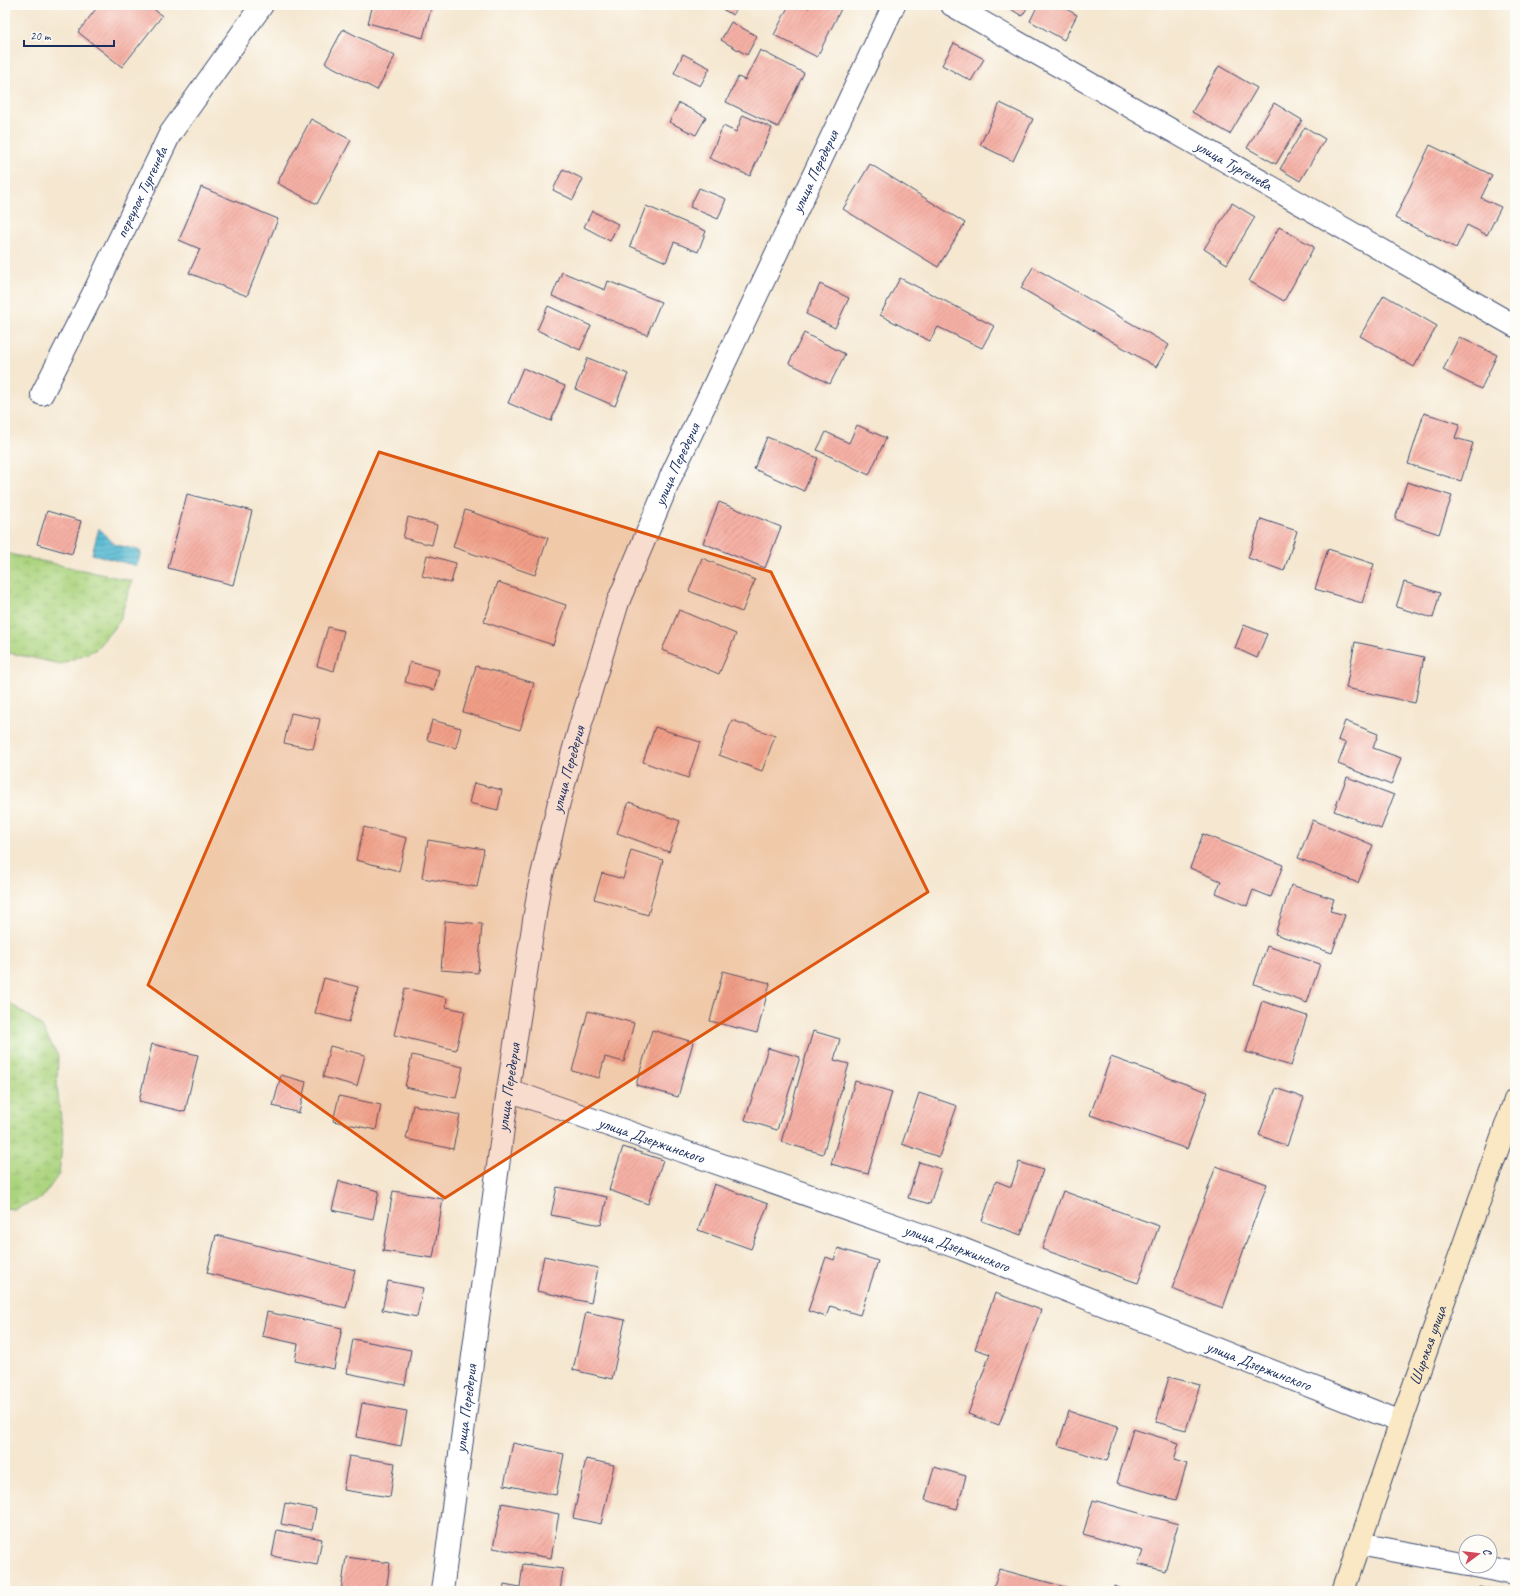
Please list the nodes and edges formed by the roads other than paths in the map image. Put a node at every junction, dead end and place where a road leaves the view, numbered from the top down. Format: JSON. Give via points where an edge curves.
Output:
{"nodes":[{"id":1,"x":262,"y":5,"type":"edge"},
{"id":2,"x":894,"y":5,"type":"edge"},
{"id":3,"x":952,"y":5,"type":"edge"},
{"id":4,"x":1515,"y":326,"type":"edge"},
{"id":5,"x":42,"y":394,"type":"dead end"},
{"id":6,"x":508,"y":1090,"type":"junction"},
{"id":7,"x":1515,"y":1100,"type":"edge"},
{"id":8,"x":1401,"y":1422,"type":"junction"},
{"id":9,"x":1359,"y":1544,"type":"junction"},
{"id":10,"x":1458,"y":1563,"type":"edge"},
{"id":11,"x":1498,"y":1571,"type":"edge"},
{"id":12,"x":1515,"y":1574,"type":"edge"},
{"id":13,"x":442,"y":1591,"type":"edge"},
{"id":14,"x":1343,"y":1591,"type":"edge"}],
"edges":[{"from":1,"to":5,"type":"street","name":"переулок Тургенева","via":[[170,134]]},
{"from":2,"to":6,"type":"street","name":"улица Передерия","via":[[672,474],[618,602],[581,722],[539,888]]},
{"from":3,"to":4,"type":"street","name":"улица Тургенева"},
{"from":6,"to":8,"type":"street","name":"улица Дзержинского","via":[[962,1249]]},
{"from":6,"to":13,"type":"street","name":"улица Передерия"},
{"from":7,"to":8,"type":"street","name":"Широкая улица"},
{"from":8,"to":9,"type":"street","name":"Широкая улица"},
{"from":9,"to":10,"type":"street"},
{"from":9,"to":14,"type":"street","name":"Широкая улица"},
{"from":11,"to":12,"type":"street"}]}
